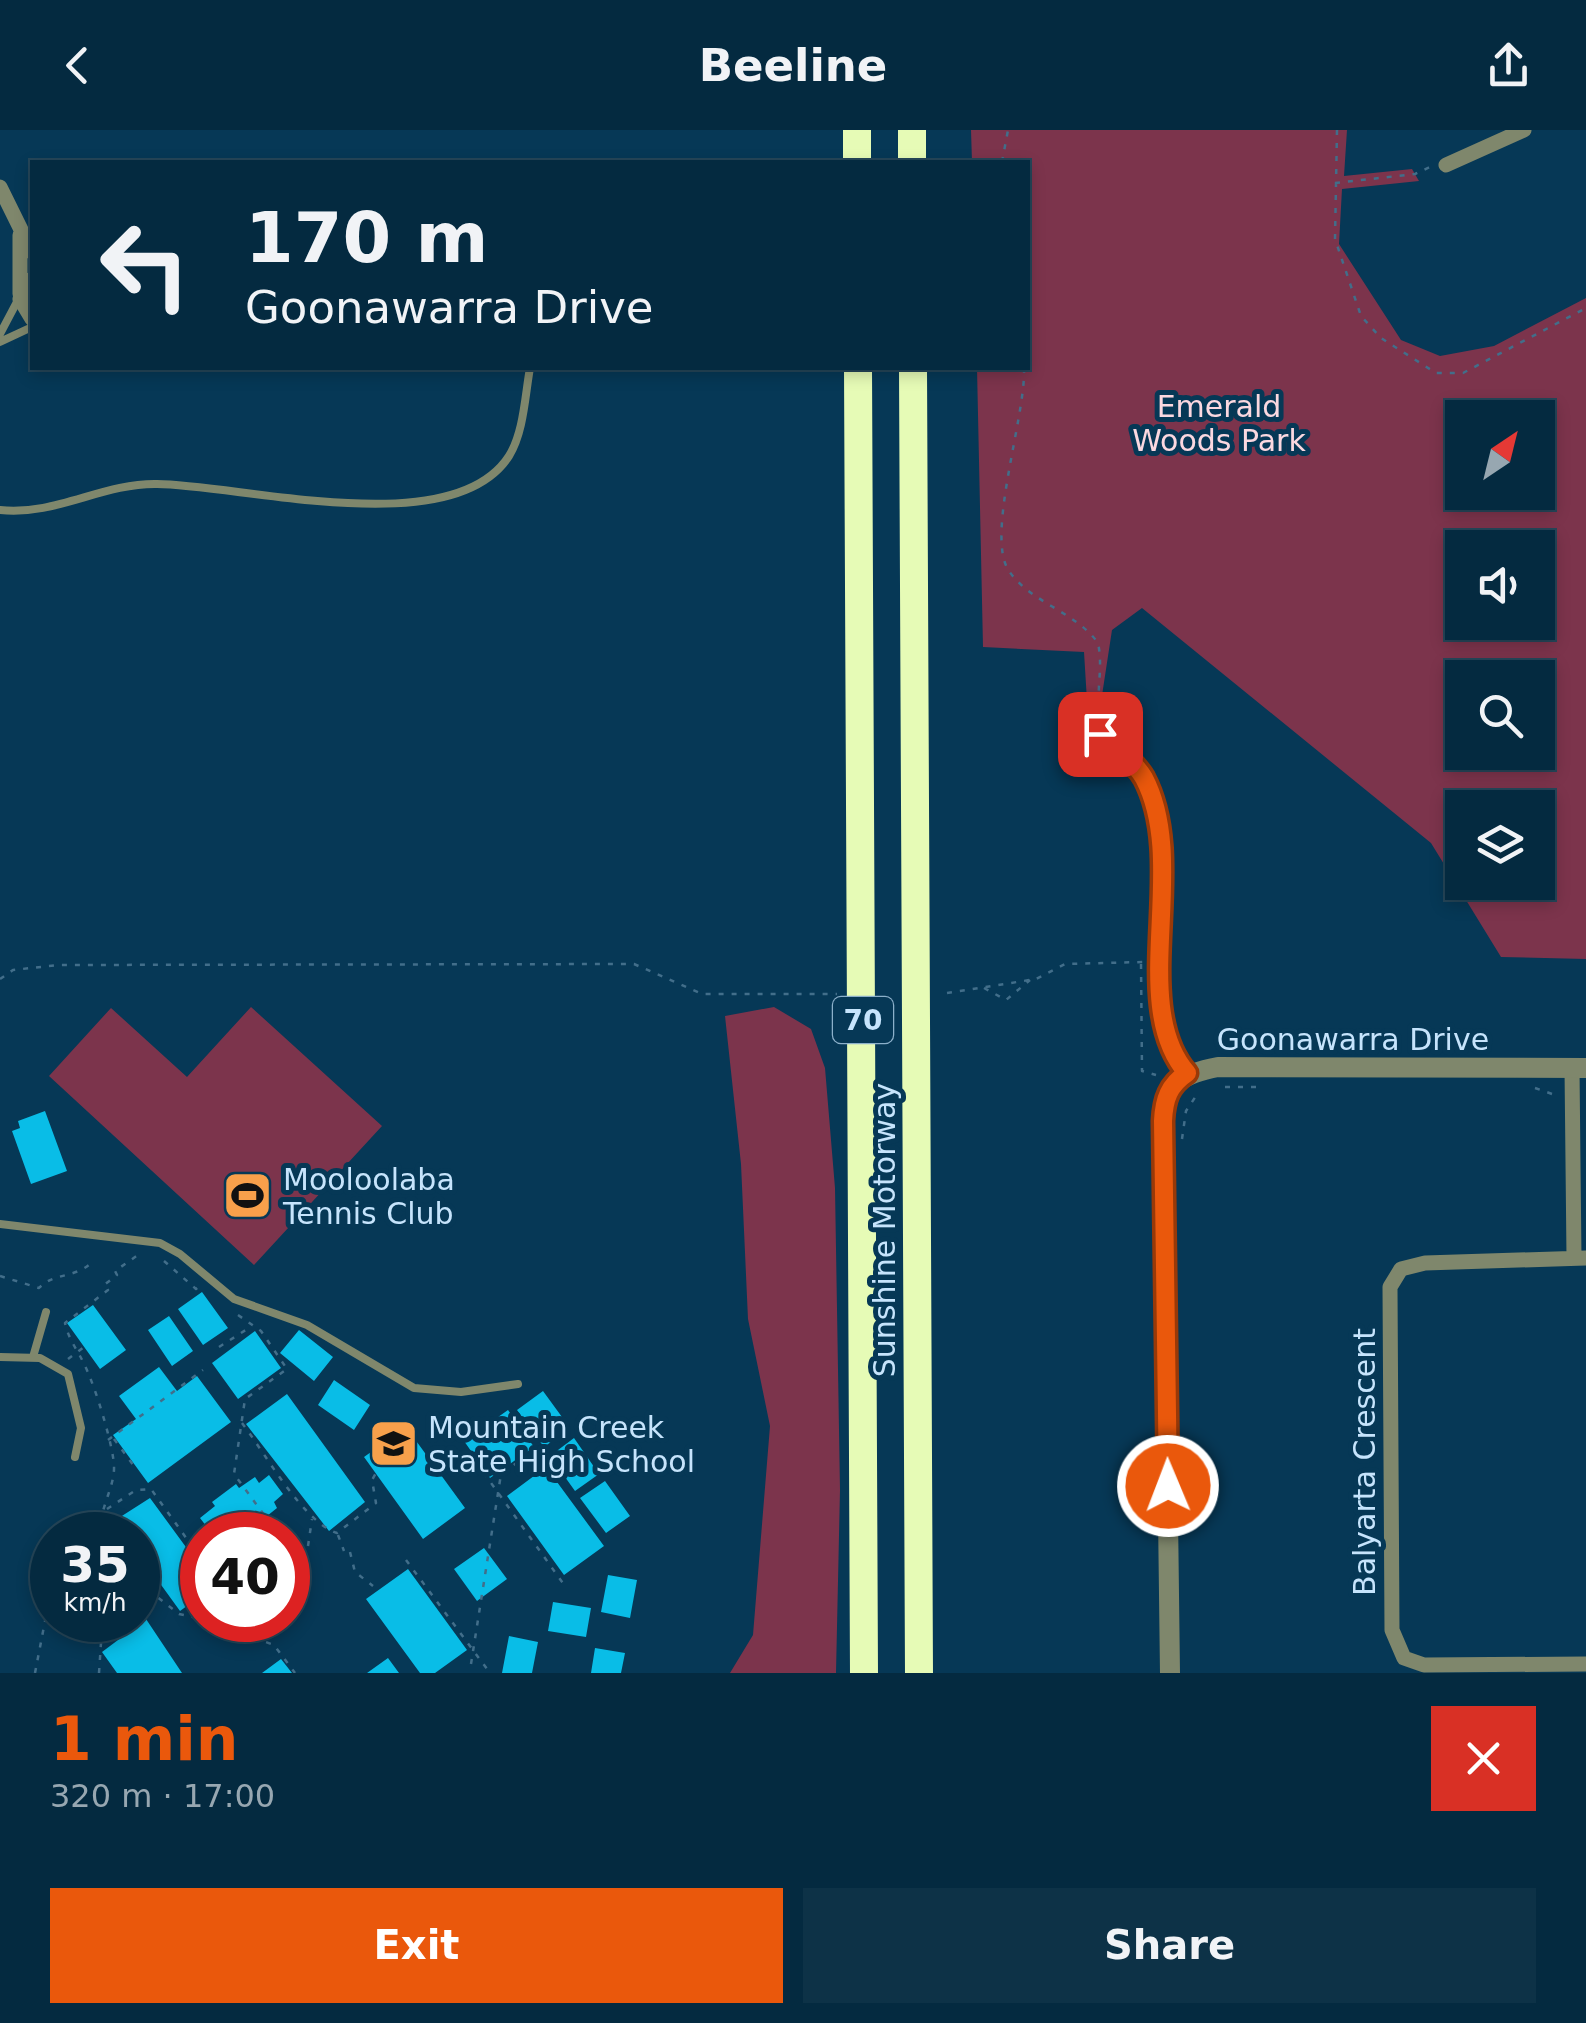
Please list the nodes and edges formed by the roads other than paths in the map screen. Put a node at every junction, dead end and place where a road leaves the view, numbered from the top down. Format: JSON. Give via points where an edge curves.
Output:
{"nodes":[{"id":1,"x":857,"y":130,"type":"edge"},
{"id":2,"x":912,"y":130,"type":"edge"},
{"id":3,"x":1524,"y":130,"type":"edge"},
{"id":4,"x":857,"y":160,"type":"edge"},
{"id":5,"x":912,"y":160,"type":"edge"},
{"id":6,"x":1446,"y":165,"type":"road end"},
{"id":7,"x":0,"y":187,"type":"edge"},
{"id":8,"x":19,"y":231,"type":"junction"},
{"id":9,"x":30,"y":249,"type":"edge"},
{"id":10,"x":30,"y":282,"type":"edge"},
{"id":11,"x":20,"y":295,"type":"junction"},
{"id":12,"x":30,"y":320,"type":"edge"},
{"id":13,"x":30,"y":324,"type":"edge"},
{"id":14,"x":0,"y":334,"type":"edge"},
{"id":15,"x":0,"y":342,"type":"edge"},
{"id":16,"x":530,"y":370,"type":"edge"},
{"id":17,"x":858,"y":370,"type":"edge"},
{"id":18,"x":912,"y":370,"type":"edge"},
{"id":19,"x":0,"y":510,"type":"edge"},
{"id":20,"x":1100,"y":734,"type":"road end"},
{"id":21,"x":1579,"y":1068,"type":"edge"},
{"id":22,"x":1187,"y":1073,"type":"junction"},
{"id":23,"x":0,"y":1224,"type":"edge"},
{"id":24,"x":1580,"y":1258,"type":"edge"},
{"id":25,"x":46,"y":1312,"type":"dead end"},
{"id":26,"x":0,"y":1357,"type":"edge"},
{"id":27,"x":33,"y":1358,"type":"junction"},
{"id":28,"x":518,"y":1384,"type":"dead end"},
{"id":29,"x":75,"y":1457,"type":"dead end"},
{"id":30,"x":1586,"y":1664,"type":"edge"},
{"id":31,"x":864,"y":1673,"type":"edge"},
{"id":32,"x":919,"y":1673,"type":"edge"},
{"id":33,"x":1170,"y":1673,"type":"edge"}],
"edges":[{"from":1,"to":4,"type":"highway"},
{"from":2,"to":5,"type":"highway"},
{"from":3,"to":6,"type":"street"},
{"from":7,"to":8,"type":"street"},
{"from":8,"to":9,"type":"street"},
{"from":8,"to":11,"type":"street"},
{"from":10,"to":11,"type":"street"},
{"from":11,"to":12,"type":"street"},
{"from":11,"to":14,"type":"lane"},
{"from":13,"to":15,"type":"lane"},
{"from":16,"to":19,"type":"lane","via":[[511,453],[485,481],[459,492],[372,502],[142,484],[59,507]]},
{"from":17,"to":31,"type":"highway","name":"Sunshine Motorway","number":"70"},
{"from":18,"to":32,"type":"highway","name":"Sunshine Motorway","number":"70"},
{"from":20,"to":22,"type":"street","name":"Goonawarra Drive","via":[[1143,776],[1158,818],[1166,1040]]},
{"from":21,"to":22,"type":"street","name":"Goonawarra Drive","via":[[1218,1067]]},
{"from":21,"to":24,"type":"street"},
{"from":22,"to":33,"type":"street","via":[[1167,1094],[1164,1151]]},
{"from":23,"to":28,"type":"lane","via":[[160,1243],[234,1299],[307,1325],[414,1388],[462,1392]]},
{"from":24,"to":30,"type":"street","name":"Balyarta Crescent","via":[[1425,1263],[1401,1269],[1390,1288],[1392,1630],[1404,1658],[1424,1665]]},
{"from":25,"to":27,"type":"lane"},
{"from":26,"to":27,"type":"lane"},
{"from":27,"to":29,"type":"lane","via":[[68,1374],[81,1428]]}]}
